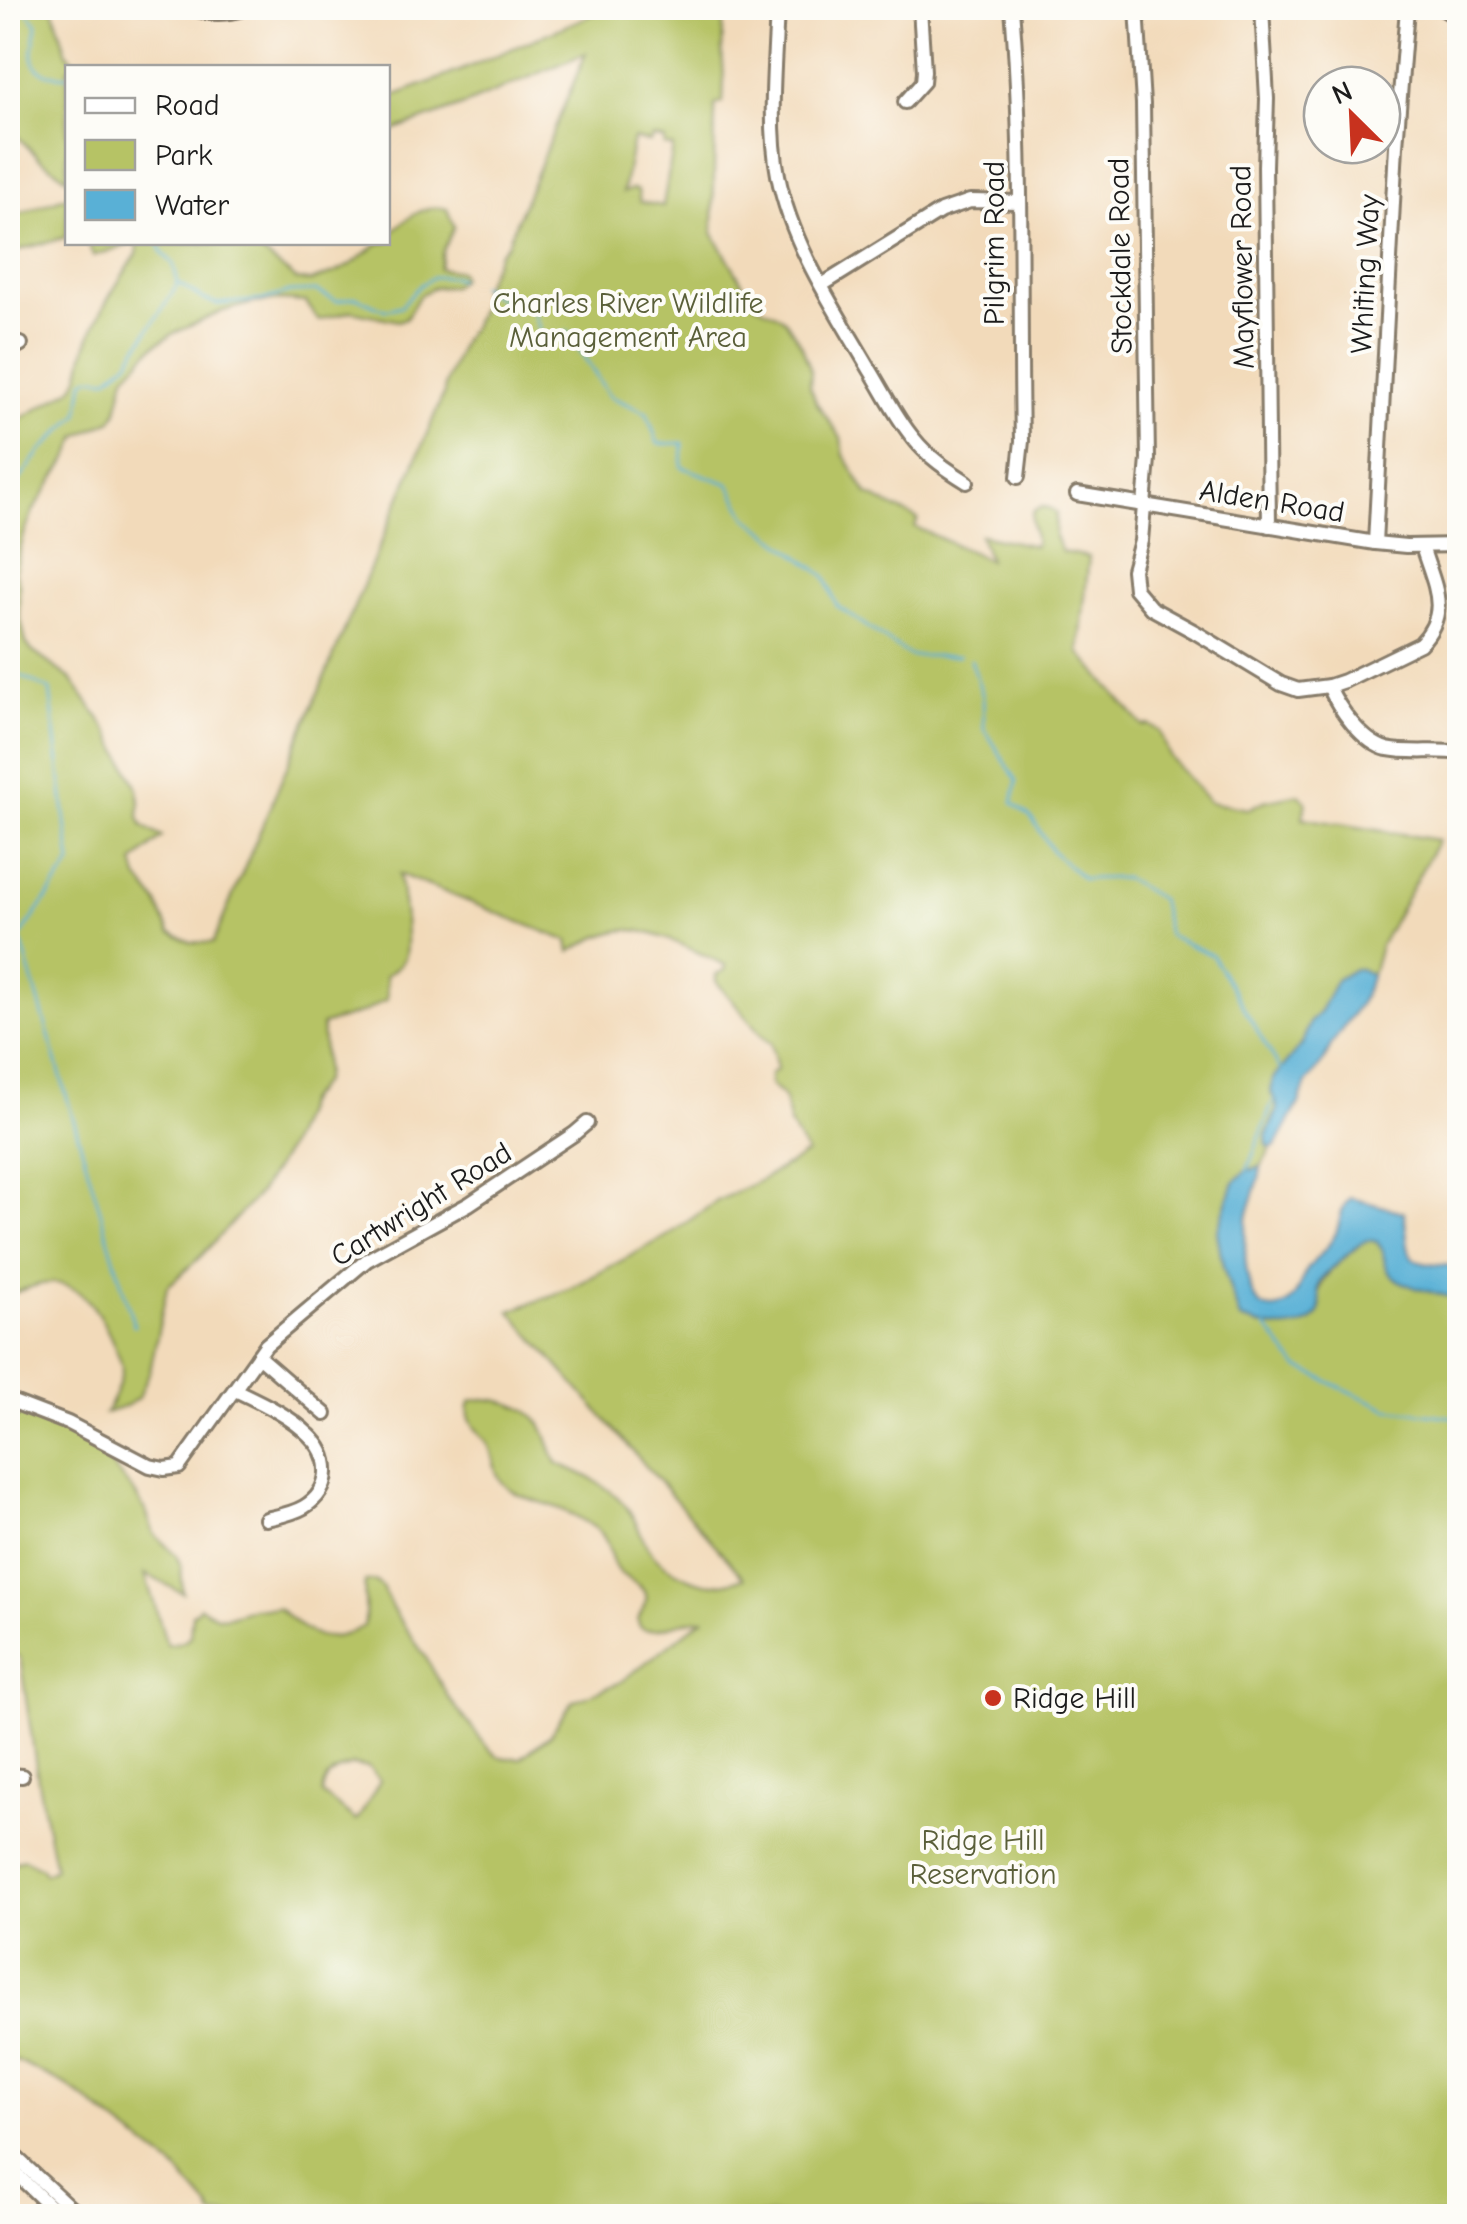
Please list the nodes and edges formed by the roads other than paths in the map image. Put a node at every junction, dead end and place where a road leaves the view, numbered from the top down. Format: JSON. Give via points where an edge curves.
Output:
{"nodes":[{"id":1,"x":192,"y":8,"type":"edge"},
{"id":2,"x":248,"y":8,"type":"edge"},
{"id":3,"x":777,"y":8,"type":"edge"},
{"id":4,"x":920,"y":8,"type":"edge"},
{"id":5,"x":1012,"y":8,"type":"edge"},
{"id":6,"x":1137,"y":8,"type":"edge"},
{"id":7,"x":1262,"y":8,"type":"edge"},
{"id":8,"x":1407,"y":8,"type":"edge"},
{"id":9,"x":905,"y":102,"type":"dead end"},
{"id":10,"x":1020,"y":202,"type":"junction"},
{"id":11,"x":822,"y":285,"type":"junction"},
{"id":12,"x":21,"y":344,"type":"dead end"},
{"id":13,"x":8,"y":351,"type":"edge"},
{"id":14,"x":1018,"y":477,"type":"dead end"},
{"id":15,"x":968,"y":482,"type":"dead end"},
{"id":16,"x":1077,"y":494,"type":"dead end"},
{"id":17,"x":1144,"y":504,"type":"junction"},
{"id":18,"x":1270,"y":526,"type":"junction"},
{"id":19,"x":1375,"y":543,"type":"junction"},
{"id":20,"x":1460,"y":545,"type":"edge"},
{"id":21,"x":1422,"y":546,"type":"junction"},
{"id":22,"x":1328,"y":686,"type":"junction"},
{"id":23,"x":1460,"y":753,"type":"edge"},
{"id":24,"x":587,"y":1123,"type":"dead end"},
{"id":25,"x":258,"y":1356,"type":"junction"},
{"id":26,"x":234,"y":1390,"type":"junction"},
{"id":27,"x":8,"y":1400,"type":"edge"},
{"id":28,"x":324,"y":1414,"type":"dead end"},
{"id":29,"x":266,"y":1519,"type":"dead end"},
{"id":30,"x":8,"y":2150,"type":"edge"},
{"id":31,"x":8,"y":2166,"type":"edge"},
{"id":32,"x":60,"y":2216,"type":"edge"},
{"id":33,"x":79,"y":2216,"type":"edge"}],
"edges":[{"from":1,"to":2,"type":"street"},
{"from":3,"to":11,"type":"street","via":[[778,178]]},
{"from":4,"to":9,"type":"street","via":[[923,82]]},
{"from":5,"to":10,"type":"street","name":"Pilgrim Road"},
{"from":6,"to":17,"type":"street","name":"Stockdale Road"},
{"from":7,"to":18,"type":"street","name":"Mayflower Road"},
{"from":8,"to":19,"type":"street","name":"Whiting Way"},
{"from":10,"to":11,"type":"street","via":[[970,201],[941,211]]},
{"from":10,"to":14,"type":"street","name":"Pilgrim Road"},
{"from":11,"to":15,"type":"street","via":[[915,441]]},
{"from":12,"to":13,"type":"street"},
{"from":16,"to":17,"type":"street","name":"Alden Road"},
{"from":17,"to":18,"type":"street","name":"Alden Road"},
{"from":17,"to":22,"type":"street","name":"Stockdale Road","via":[[1133,570],[1143,600],[1281,684],[1298,690]]},
{"from":18,"to":19,"type":"street","name":"Alden Road"},
{"from":19,"to":21,"type":"street","name":"Alden Road"},
{"from":20,"to":21,"type":"street","name":"Alden Road"},
{"from":21,"to":22,"type":"street","via":[[1437,596],[1435,626],[1420,644]]},
{"from":22,"to":23,"type":"street","via":[[1337,706],[1376,744]]},
{"from":24,"to":25,"type":"street","name":"Cartwright Road","via":[[469,1204],[367,1260]]},
{"from":25,"to":26,"type":"street","name":"Cartwright Road"},
{"from":25,"to":28,"type":"street"},
{"from":26,"to":27,"type":"street","name":"Cartwright Road","via":[[179,1468],[164,1469]]},
{"from":26,"to":29,"type":"street","via":[[308,1434],[328,1463],[320,1495]]},
{"from":30,"to":33,"type":"street"},
{"from":31,"to":32,"type":"street"}]}
